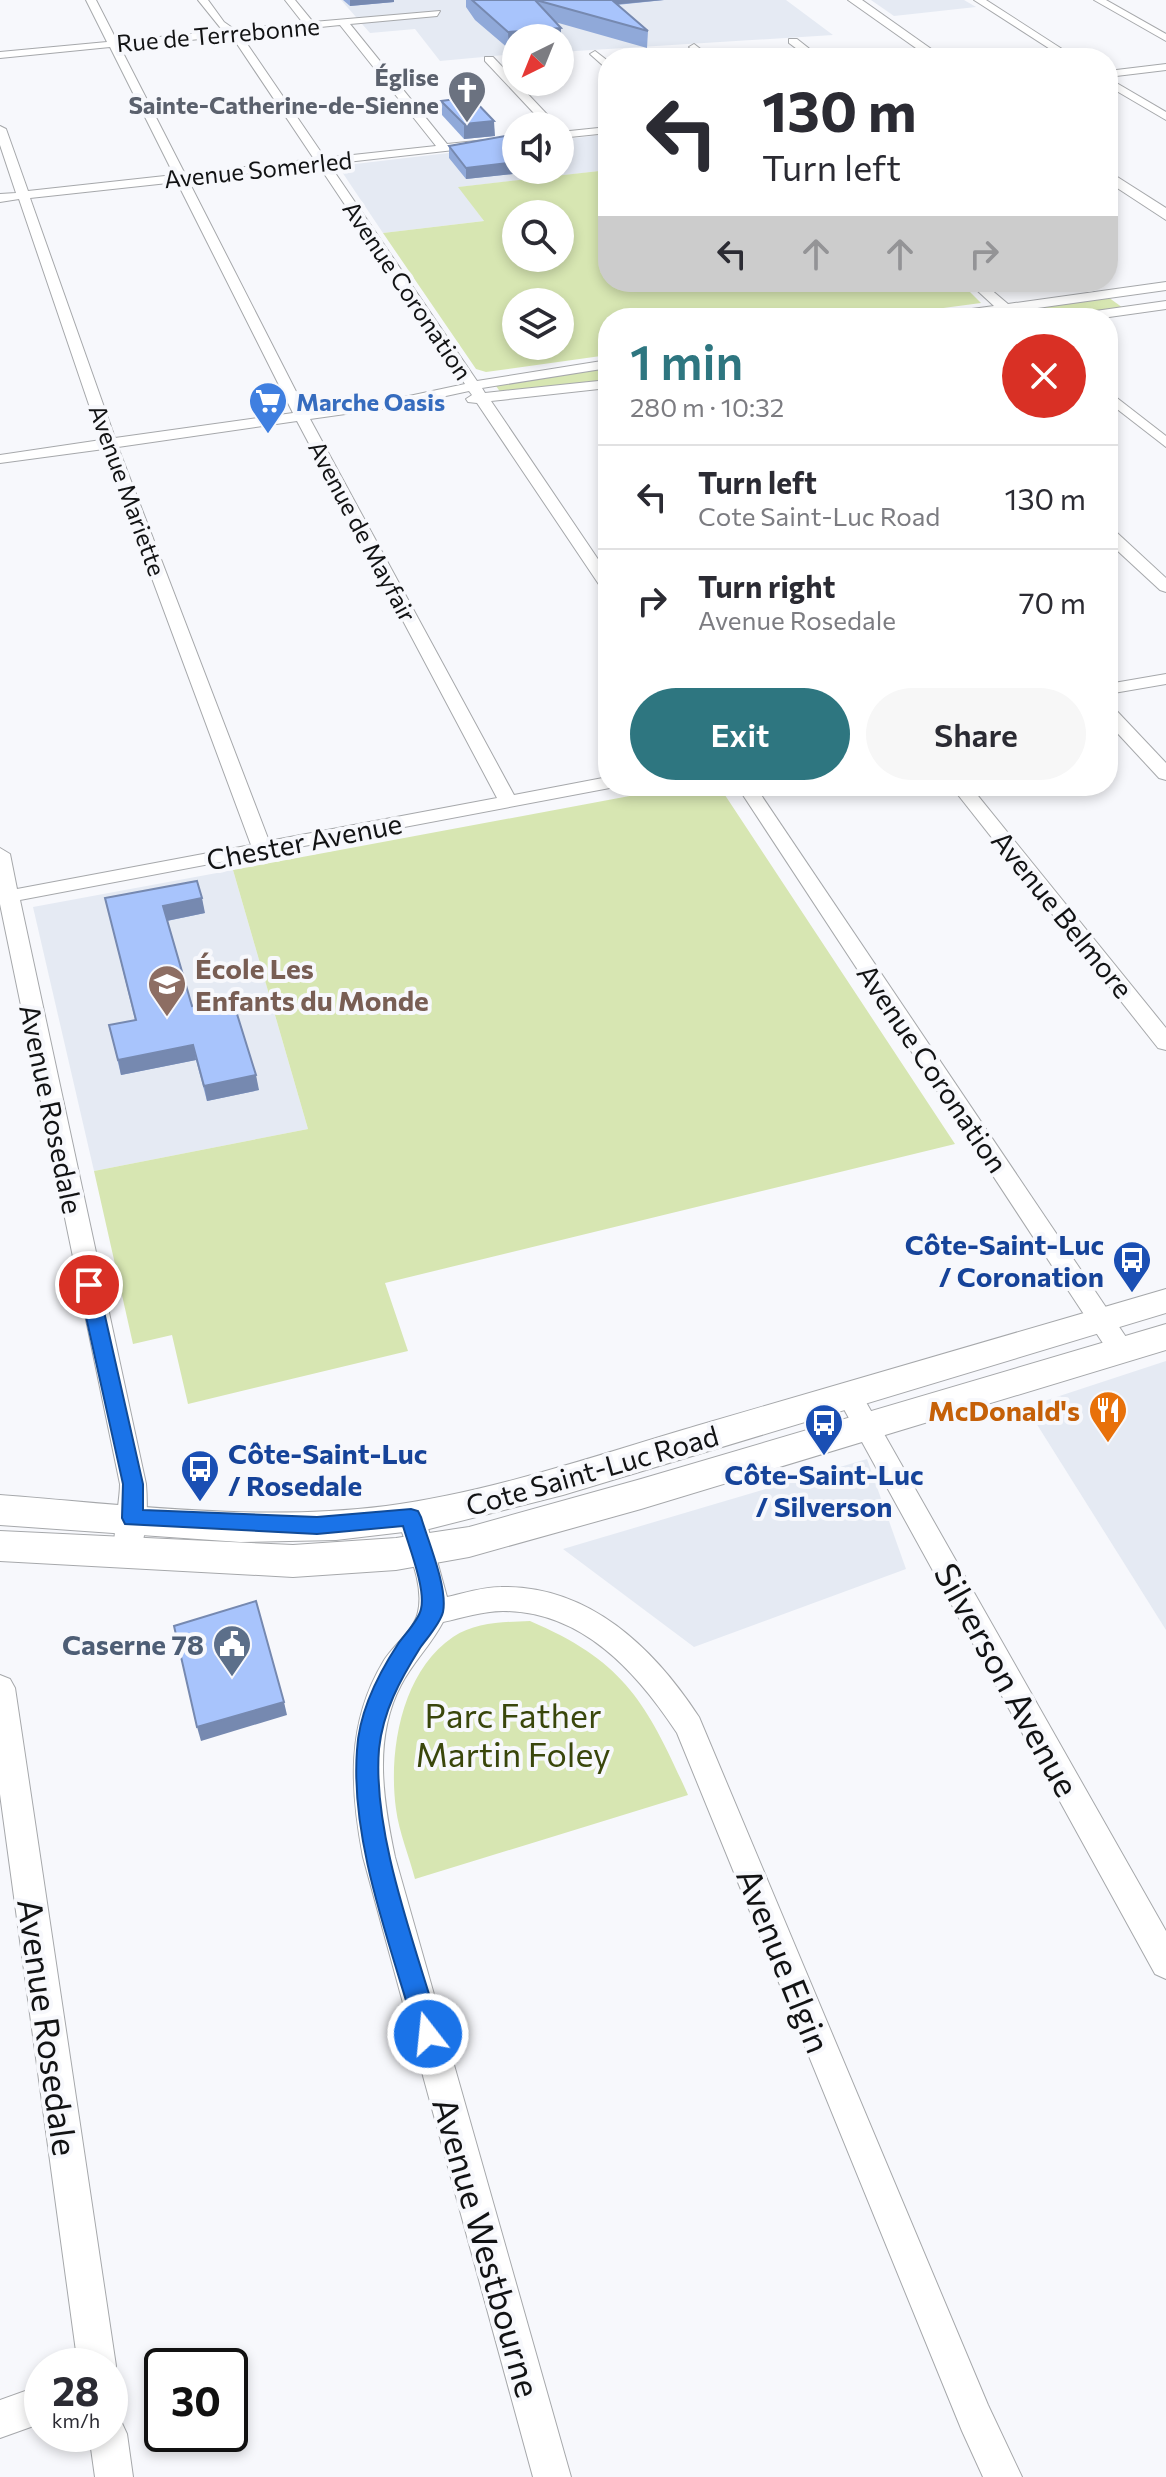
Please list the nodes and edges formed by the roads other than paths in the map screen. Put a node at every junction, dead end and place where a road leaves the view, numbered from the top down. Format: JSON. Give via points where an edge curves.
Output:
{"nodes":[{"id":1,"x":91,"y":0,"type":"edge"},
{"id":2,"x":203,"y":0,"type":"edge"},
{"id":3,"x":290,"y":0,"type":"edge"},
{"id":4,"x":854,"y":0,"type":"edge"},
{"id":5,"x":979,"y":0,"type":"edge"},
{"id":6,"x":1099,"y":0,"type":"edge"},
{"id":7,"x":437,"y":13,"type":"dead end"},
{"id":8,"x":343,"y":22,"type":"junction"},
{"id":9,"x":310,"y":25,"type":"junction"},
{"id":10,"x":232,"y":33,"type":"junction"},
{"id":11,"x":1166,"y":38,"type":"edge"},
{"id":12,"x":793,"y":41,"type":"dead end"},
{"id":13,"x":114,"y":44,"type":"junction"},
{"id":14,"x":802,"y":48,"type":"edge"},
{"id":15,"x":924,"y":48,"type":"edge"},
{"id":16,"x":1055,"y":48,"type":"edge"},
{"id":17,"x":595,"y":54,"type":"dead end"},
{"id":18,"x":0,"y":55,"type":"edge"},
{"id":19,"x":598,"y":57,"type":"edge"},
{"id":20,"x":489,"y":59,"type":"dead end"},
{"id":21,"x":1166,"y":67,"type":"edge"},
{"id":22,"x":1118,"y":73,"type":"edge"},
{"id":23,"x":1118,"y":87,"type":"edge"},
{"id":24,"x":538,"y":112,"type":"edge"},
{"id":25,"x":1166,"y":117,"type":"edge"},
{"id":26,"x":0,"y":129,"type":"edge"},
{"id":27,"x":598,"y":131,"type":"edge"},
{"id":28,"x":574,"y":132,"type":"edge"},
{"id":29,"x":502,"y":142,"type":"edge"},
{"id":30,"x":444,"y":148,"type":"junction"},
{"id":31,"x":322,"y":162,"type":"junction"},
{"id":32,"x":180,"y":178,"type":"junction"},
{"id":33,"x":1118,"y":182,"type":"edge"},
{"id":34,"x":23,"y":196,"type":"junction"},
{"id":35,"x":0,"y":198,"type":"edge"},
{"id":36,"x":1166,"y":215,"type":"edge"},
{"id":37,"x":1166,"y":286,"type":"edge"},
{"id":38,"x":1118,"y":288,"type":"edge"},
{"id":39,"x":986,"y":292,"type":"edge"},
{"id":40,"x":1123,"y":292,"type":"junction"},
{"id":41,"x":1166,"y":305,"type":"edge"},
{"id":42,"x":1005,"y":308,"type":"joint"},
{"id":43,"x":1145,"y":308,"type":"junction"},
{"id":44,"x":1118,"y":312,"type":"edge"},
{"id":45,"x":1166,"y":323,"type":"edge"},
{"id":46,"x":598,"y":366,"type":"edge"},
{"id":47,"x":598,"y":385,"type":"edge"},
{"id":48,"x":476,"y":392,"type":"junction"},
{"id":49,"x":1118,"y":403,"type":"edge"},
{"id":50,"x":302,"y":417,"type":"junction"},
{"id":51,"x":1166,"y":443,"type":"edge"},
{"id":52,"x":110,"y":444,"type":"junction"},
{"id":53,"x":0,"y":459,"type":"edge"},
{"id":54,"x":1118,"y":542,"type":"edge"},
{"id":55,"x":598,"y":571,"type":"edge"},
{"id":56,"x":1166,"y":587,"type":"edge"},
{"id":57,"x":1166,"y":679,"type":"edge"},
{"id":58,"x":1118,"y":687,"type":"edge"},
{"id":59,"x":1118,"y":723,"type":"edge"},
{"id":60,"x":1166,"y":774,"type":"edge"},
{"id":61,"x":598,"y":785,"type":"edge"},
{"id":62,"x":753,"y":796,"type":"edge"},
{"id":63,"x":968,"y":796,"type":"edge"},
{"id":64,"x":508,"y":802,"type":"junction"},
{"id":65,"x":262,"y":849,"type":"junction"},
{"id":66,"x":0,"y":854,"type":"edge"},
{"id":67,"x":4,"y":897,"type":"edge"},
{"id":68,"x":1166,"y":1043,"type":"edge"},
{"id":69,"x":1166,"y":1301,"type":"edge"},
{"id":70,"x":1101,"y":1320,"type":"junction"},
{"id":71,"x":1166,"y":1337,"type":"edge"},
{"id":72,"x":1121,"y":1350,"type":"junction"},
{"id":73,"x":849,"y":1395,"type":"junction"},
{"id":74,"x":868,"y":1426,"type":"junction"},
{"id":75,"x":0,"y":1510,"type":"edge"},
{"id":76,"x":415,"y":1534,"type":"junction"},
{"id":77,"x":129,"y":1535,"type":"junction"},
{"id":78,"x":0,"y":1546,"type":"edge"},
{"id":79,"x":432,"y":1612,"type":"junction"},
{"id":80,"x":0,"y":1688,"type":"edge"},
{"id":81,"x":1166,"y":1963,"type":"edge"},
{"id":82,"x":94,"y":2348,"type":"edge"},
{"id":83,"x":24,"y":2410,"type":"edge"},
{"id":84,"x":0,"y":2419,"type":"edge"},
{"id":85,"x":111,"y":2452,"type":"edge"},
{"id":86,"x":114,"y":2477,"type":"edge"},
{"id":87,"x":552,"y":2477,"type":"edge"},
{"id":88,"x":1003,"y":2477,"type":"edge"}],
"edges":[{"from":1,"to":13,"type":"street","name":"Avenue de Mayfair"},
{"from":2,"to":10,"type":"street","name":"Avenue Coronation"},
{"from":3,"to":9,"type":"street"},
{"from":4,"to":15,"type":"street"},
{"from":5,"to":16,"type":"street"},
{"from":6,"to":11,"type":"street"},
{"from":7,"to":8,"type":"street","name":"Rue de Terrebonne"},
{"from":8,"to":9,"type":"street","name":"Rue de Terrebonne"},
{"from":8,"to":30,"type":"street"},
{"from":9,"to":10,"type":"street","name":"Rue de Terrebonne"},
{"from":10,"to":13,"type":"street","name":"Rue de Terrebonne"},
{"from":10,"to":31,"type":"street","name":"Avenue Coronation"},
{"from":12,"to":14,"type":"street"},
{"from":13,"to":18,"type":"street","name":"Rue de Terrebonne"},
{"from":13,"to":32,"type":"street","name":"Avenue de Mayfair"},
{"from":17,"to":19,"type":"street"},
{"from":20,"to":24,"type":"street"},
{"from":21,"to":22,"type":"street"},
{"from":23,"to":25,"type":"street"},
{"from":26,"to":34,"type":"street","name":"Avenue Mariette"},
{"from":27,"to":28,"type":"street"},
{"from":29,"to":30,"type":"street","name":"Avenue Somerled"},
{"from":30,"to":31,"type":"street","name":"Avenue Somerled"},
{"from":31,"to":32,"type":"street","name":"Avenue Somerled"},
{"from":31,"to":48,"type":"street","name":"Avenue Coronation"},
{"from":32,"to":34,"type":"street","name":"Avenue Somerled"},
{"from":32,"to":50,"type":"street","name":"Avenue de Mayfair"},
{"from":33,"to":36,"type":"street"},
{"from":34,"to":35,"type":"street","name":"Avenue Somerled"},
{"from":34,"to":52,"type":"street","name":"Avenue Mariette"},
{"from":37,"to":40,"type":"street"},
{"from":38,"to":40,"type":"street"},
{"from":39,"to":42,"type":"street"},
{"from":40,"to":42,"type":"street"},
{"from":40,"to":43,"type":"street"},
{"from":41,"to":43,"type":"street"},
{"from":43,"to":44,"type":"street"},
{"from":43,"to":45,"type":"street"},
{"from":46,"to":48,"type":"street"},
{"from":47,"to":48,"type":"street"},
{"from":48,"to":50,"type":"street"},
{"from":48,"to":55,"type":"street","name":"Avenue Coronation"},
{"from":49,"to":51,"type":"street"},
{"from":50,"to":52,"type":"street"},
{"from":50,"to":64,"type":"street","name":"Avenue de Mayfair"},
{"from":52,"to":53,"type":"street"},
{"from":52,"to":65,"type":"street","name":"Avenue Mariette"},
{"from":54,"to":56,"type":"street"},
{"from":57,"to":58,"type":"street"},
{"from":59,"to":60,"type":"street"},
{"from":61,"to":64,"type":"street","name":"Chester Avenue"},
{"from":62,"to":70,"type":"street","name":"Avenue Coronation"},
{"from":63,"to":68,"type":"street","name":"Avenue Belmore"},
{"from":64,"to":65,"type":"street","name":"Chester Avenue"},
{"from":65,"to":67,"type":"street","name":"Chester Avenue"},
{"from":66,"to":67,"type":"street","name":"Avenue Rosedale"},
{"from":67,"to":77,"type":"street","name":"Avenue Rosedale","via":[[133,1484]]},
{"from":69,"to":70,"type":"main road","name":"Cote Saint-Luc Road"},
{"from":70,"to":72,"type":"street","name":"Avenue Coronation"},
{"from":70,"to":73,"type":"main road","name":"Cote Saint-Luc Road"},
{"from":71,"to":72,"type":"main road","name":"Cote Saint-Luc Road"},
{"from":72,"to":74,"type":"main road","name":"Cote Saint-Luc Road"},
{"from":73,"to":74,"type":"street","name":"Silverson Avenue"},
{"from":73,"to":76,"type":"main road","name":"Cote Saint-Luc Road","via":[[519,1493]]},
{"from":74,"to":76,"type":"main road","name":"Cote Saint-Luc Road","via":[[507,1533]]},
{"from":74,"to":81,"type":"street","name":"Silverson Avenue"},
{"from":75,"to":77,"type":"main road","name":"Cote Saint-Luc Road"},
{"from":76,"to":77,"type":"main road","name":"Cote Saint-Luc Road","via":[[293,1561]]},
{"from":76,"to":79,"type":"street"},
{"from":77,"to":78,"type":"main road","name":"Cote Saint-Luc Road"},
{"from":79,"to":87,"type":"street","name":"Avenue Westbourne","via":[[379,1702],[369,1741],[367,1802]]},
{"from":79,"to":88,"type":"street","name":"Avenue Elgin","via":[[506,1599],[558,1608],[590,1622],[648,1668],[670,1695],[689,1726]]},
{"from":80,"to":82,"type":"street","name":"Avenue Rosedale"},
{"from":83,"to":84,"type":"street"},
{"from":85,"to":86,"type":"street"}]}
